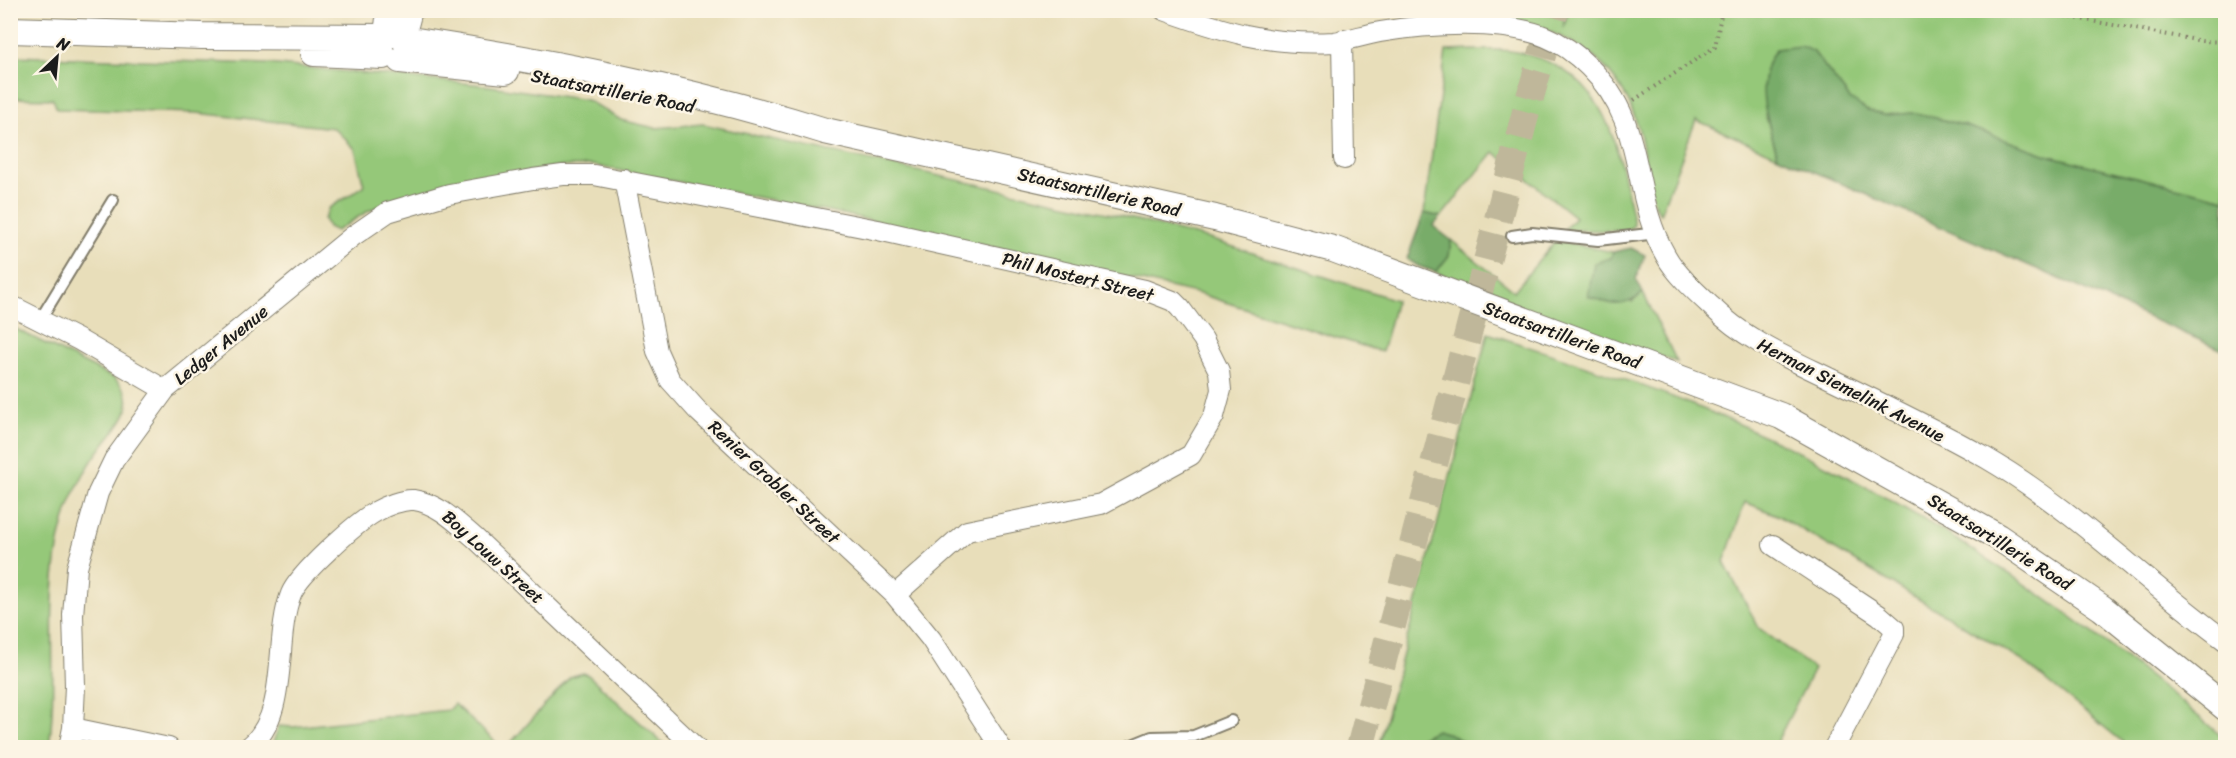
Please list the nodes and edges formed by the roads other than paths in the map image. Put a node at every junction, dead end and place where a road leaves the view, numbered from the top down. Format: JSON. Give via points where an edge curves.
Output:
{"nodes":[{"id":1,"x":409,"y":10,"type":"edge"},
{"id":2,"x":1164,"y":10,"type":"edge"},
{"id":3,"x":10,"y":30,"type":"edge"},
{"id":4,"x":393,"y":39,"type":"edge"},
{"id":5,"x":10,"y":40,"type":"edge"},
{"id":6,"x":1342,"y":40,"type":"junction"},
{"id":7,"x":1344,"y":159,"type":"dead end"},
{"id":8,"x":624,"y":179,"type":"junction"},
{"id":9,"x":113,"y":200,"type":"dead end"},
{"id":10,"x":1657,"y":233,"type":"junction"},
{"id":11,"x":1512,"y":236,"type":"dead end"},
{"id":12,"x":10,"y":305,"type":"edge"},
{"id":13,"x":40,"y":320,"type":"junction"},
{"id":14,"x":165,"y":390,"type":"junction"},
{"id":15,"x":1773,"y":545,"type":"dead end"},
{"id":16,"x":895,"y":595,"type":"junction"},
{"id":17,"x":2226,"y":641,"type":"edge"},
{"id":18,"x":2226,"y":708,"type":"edge"},
{"id":19,"x":1231,"y":721,"type":"dead end"},
{"id":20,"x":71,"y":738,"type":"edge"},
{"id":21,"x":169,"y":747,"type":"edge"},
{"id":22,"x":248,"y":747,"type":"edge"},
{"id":23,"x":696,"y":747,"type":"edge"},
{"id":24,"x":1000,"y":747,"type":"edge"},
{"id":25,"x":1125,"y":747,"type":"edge"},
{"id":26,"x":1834,"y":747,"type":"edge"}],
"edges":[{"from":1,"to":4,"type":"street"},
{"from":2,"to":6,"type":"street","name":"Herman Siemelink Avenue","via":[[1261,39]]},
{"from":3,"to":4,"type":"street","name":"Staatsartillerie Road"},
{"from":4,"to":5,"type":"street","name":"Staatsartillerie Road"},
{"from":4,"to":18,"type":"street","name":"Staatsartillerie Road","via":[[517,56],[633,79],[825,131],[1203,215],[1333,249],[1781,416],[1998,537],[2102,608]]},
{"from":6,"to":7,"type":"street"},
{"from":6,"to":10,"type":"street","name":"Herman Siemelink Avenue","via":[[1399,29],[1482,25],[1526,30],[1549,38],[1580,58],[1603,80],[1621,106],[1631,133],[1649,216]]},
{"from":8,"to":14,"type":"street","name":"Ledger Avenue","via":[[553,176],[449,194],[388,212],[353,236]]},
{"from":8,"to":16,"type":"street","name":"Renier Grobler Street","via":[[657,351],[670,380],[698,411]]},
{"from":8,"to":16,"type":"street","name":"Phil Mostert Street","via":[[878,230],[1144,290],[1173,301],[1203,339],[1219,370],[1221,390],[1214,416],[1191,454],[1101,504],[968,531]]},
{"from":9,"to":13,"type":"lane"},
{"from":10,"to":11,"type":"lane","via":[[1598,240],[1532,233]]},
{"from":10,"to":17,"type":"street","name":"Herman Siemelink Avenue","via":[[1667,258],[1712,308],[1752,340],[1988,459],[2082,523]]},
{"from":12,"to":13,"type":"street"},
{"from":13,"to":14,"type":"street"},
{"from":14,"to":20,"type":"street","name":"Ledger Avenue","via":[[114,460],[98,492],[84,536],[73,615]]},
{"from":15,"to":26,"type":"street","via":[[1894,628]]},
{"from":16,"to":24,"type":"street","name":"Renier Grobler Street","via":[[931,639]]},
{"from":19,"to":25,"type":"lane","via":[[1194,736],[1152,737]]},
{"from":20,"to":21,"type":"street"},
{"from":22,"to":23,"type":"street","name":"Boy Louw Street","via":[[270,719],[286,607],[302,576],[374,512],[411,500],[441,509]]}]}
